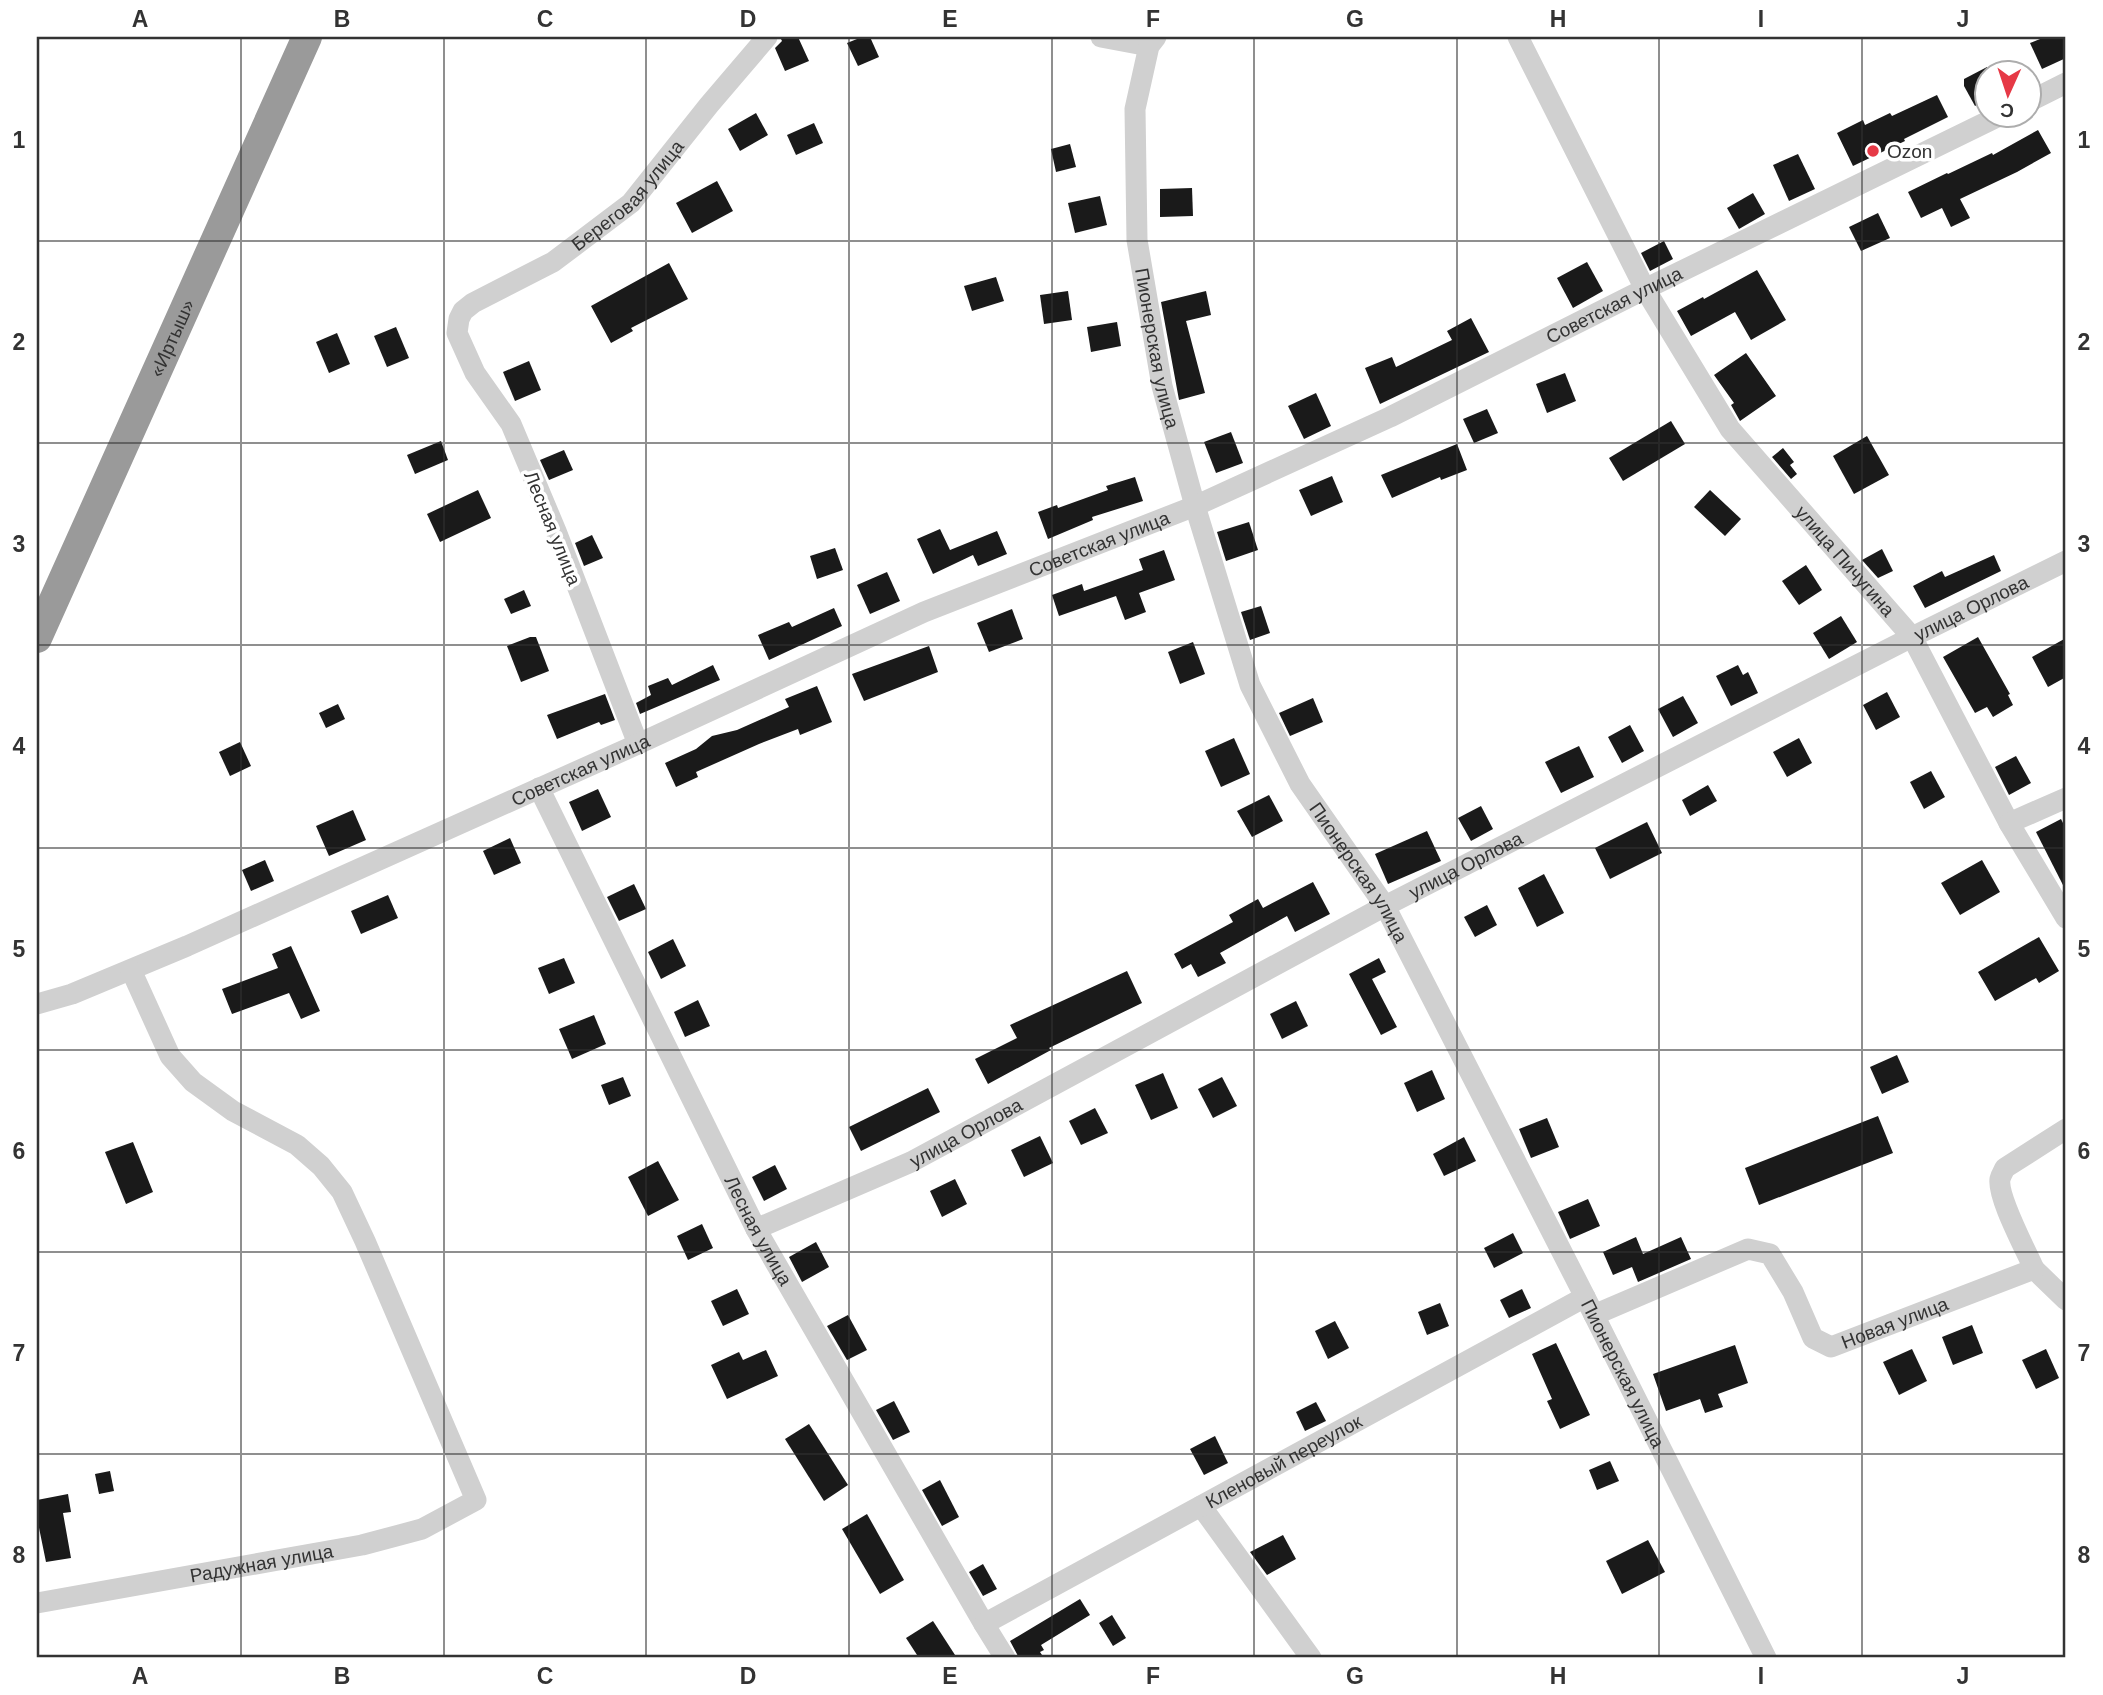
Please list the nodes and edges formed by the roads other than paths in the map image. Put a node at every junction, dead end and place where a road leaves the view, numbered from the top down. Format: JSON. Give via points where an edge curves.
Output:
{"nodes":[{"id":1,"x":307,"y":37,"type":"edge"},
{"id":2,"x":767,"y":37,"type":"edge"},
{"id":3,"x":1101,"y":37,"type":"edge"},
{"id":4,"x":1518,"y":37,"type":"edge"},
{"id":5,"x":1153,"y":42,"type":"edge"},
{"id":6,"x":2066,"y":83,"type":"edge"},
{"id":7,"x":2044,"y":94,"type":"edge"},
{"id":8,"x":1974,"y":128,"type":"edge"},
{"id":9,"x":1645,"y":289,"type":"junction"},
{"id":10,"x":459,"y":319,"type":"joint"},
{"id":11,"x":1195,"y":506,"type":"junction"},
{"id":12,"x":2066,"y":561,"type":"edge"},
{"id":13,"x":1912,"y":637,"type":"junction"},
{"id":14,"x":37,"y":638,"type":"edge"},
{"id":15,"x":638,"y":744,"type":"junction"},
{"id":16,"x":539,"y":788,"type":"junction"},
{"id":17,"x":2066,"y":798,"type":"edge"},
{"id":18,"x":2009,"y":823,"type":"junction"},
{"id":19,"x":1385,"y":906,"type":"junction"},
{"id":20,"x":2066,"y":918,"type":"edge"},
{"id":21,"x":131,"y":970,"type":"junction"},
{"id":22,"x":37,"y":1004,"type":"edge"},
{"id":23,"x":2066,"y":1129,"type":"edge"},
{"id":24,"x":756,"y":1229,"type":"junction"},
{"id":25,"x":2034,"y":1269,"type":"junction"},
{"id":26,"x":2066,"y":1300,"type":"edge"},
{"id":27,"x":1590,"y":1306,"type":"junction"},
{"id":28,"x":1201,"y":1506,"type":"junction"},
{"id":29,"x":37,"y":1603,"type":"edge"},
{"id":30,"x":984,"y":1625,"type":"junction"},
{"id":31,"x":1005,"y":1658,"type":"edge"},
{"id":32,"x":1311,"y":1658,"type":"edge"},
{"id":33,"x":1766,"y":1658,"type":"edge"}],
"edges":[{"from":1,"to":14,"type":"highway","name":"«Иртыш»"},
{"from":2,"to":10,"type":"street","name":"Береговая улица","via":[[631,203],[553,262],[473,303]]},
{"from":3,"to":5,"type":"street"},
{"from":4,"to":9,"type":"street","name":"улица Пичугина"},
{"from":5,"to":11,"type":"street","name":"Пионерская улица","via":[[1135,109],[1137,240],[1162,386]]},
{"from":6,"to":7,"type":"street"},
{"from":8,"to":9,"type":"street","name":"Советская улица"},
{"from":9,"to":11,"type":"street","name":"Советская улица","via":[[1390,417]]},
{"from":9,"to":13,"type":"street","name":"улица Пичугина","via":[[1730,429]]},
{"from":10,"to":15,"type":"street","name":"Лесная улица","via":[[457,333],[475,373],[511,424]]},
{"from":11,"to":15,"type":"street","name":"Советская улица","via":[[924,612]]},
{"from":11,"to":19,"type":"street","name":"Пионерская улица","via":[[1250,685],[1300,784]]},
{"from":12,"to":13,"type":"street","name":"улица Орлова"},
{"from":13,"to":18,"type":"street","name":"улица Пичугина"},
{"from":13,"to":19,"type":"street","name":"улица Орлова"},
{"from":15,"to":16,"type":"street","name":"Советская улица"},
{"from":16,"to":21,"type":"street","name":"Советская улица"},
{"from":16,"to":24,"type":"street","name":"Лесная улица"},
{"from":17,"to":18,"type":"street"},
{"from":18,"to":20,"type":"street","name":"улица Пичугина"},
{"from":19,"to":24,"type":"street","name":"улица Орлова","via":[[911,1162]]},
{"from":19,"to":27,"type":"street","name":"Пионерская улица"},
{"from":21,"to":22,"type":"street","name":"Советская улица"},
{"from":21,"to":29,"type":"street","name":"Радужная улица","via":[[170,1056],[193,1082],[233,1111],[297,1145],[342,1192],[476,1500],[422,1530],[362,1545]]},
{"from":23,"to":25,"type":"street","via":[[2005,1168],[2000,1178],[2001,1191]]},
{"from":24,"to":30,"type":"street","name":"Лесная улица"},
{"from":25,"to":26,"type":"street"},
{"from":25,"to":27,"type":"street","name":"Новая улица","via":[[1831,1347],[1813,1338],[1770,1254],[1748,1249]]},
{"from":27,"to":28,"type":"street","name":"Кленовый переулок"},
{"from":27,"to":33,"type":"street","name":"Пионерская улица"},
{"from":28,"to":30,"type":"street","name":"Кленовый переулок"},
{"from":28,"to":32,"type":"street"},
{"from":30,"to":31,"type":"street","name":"Лесная улица"}]}
